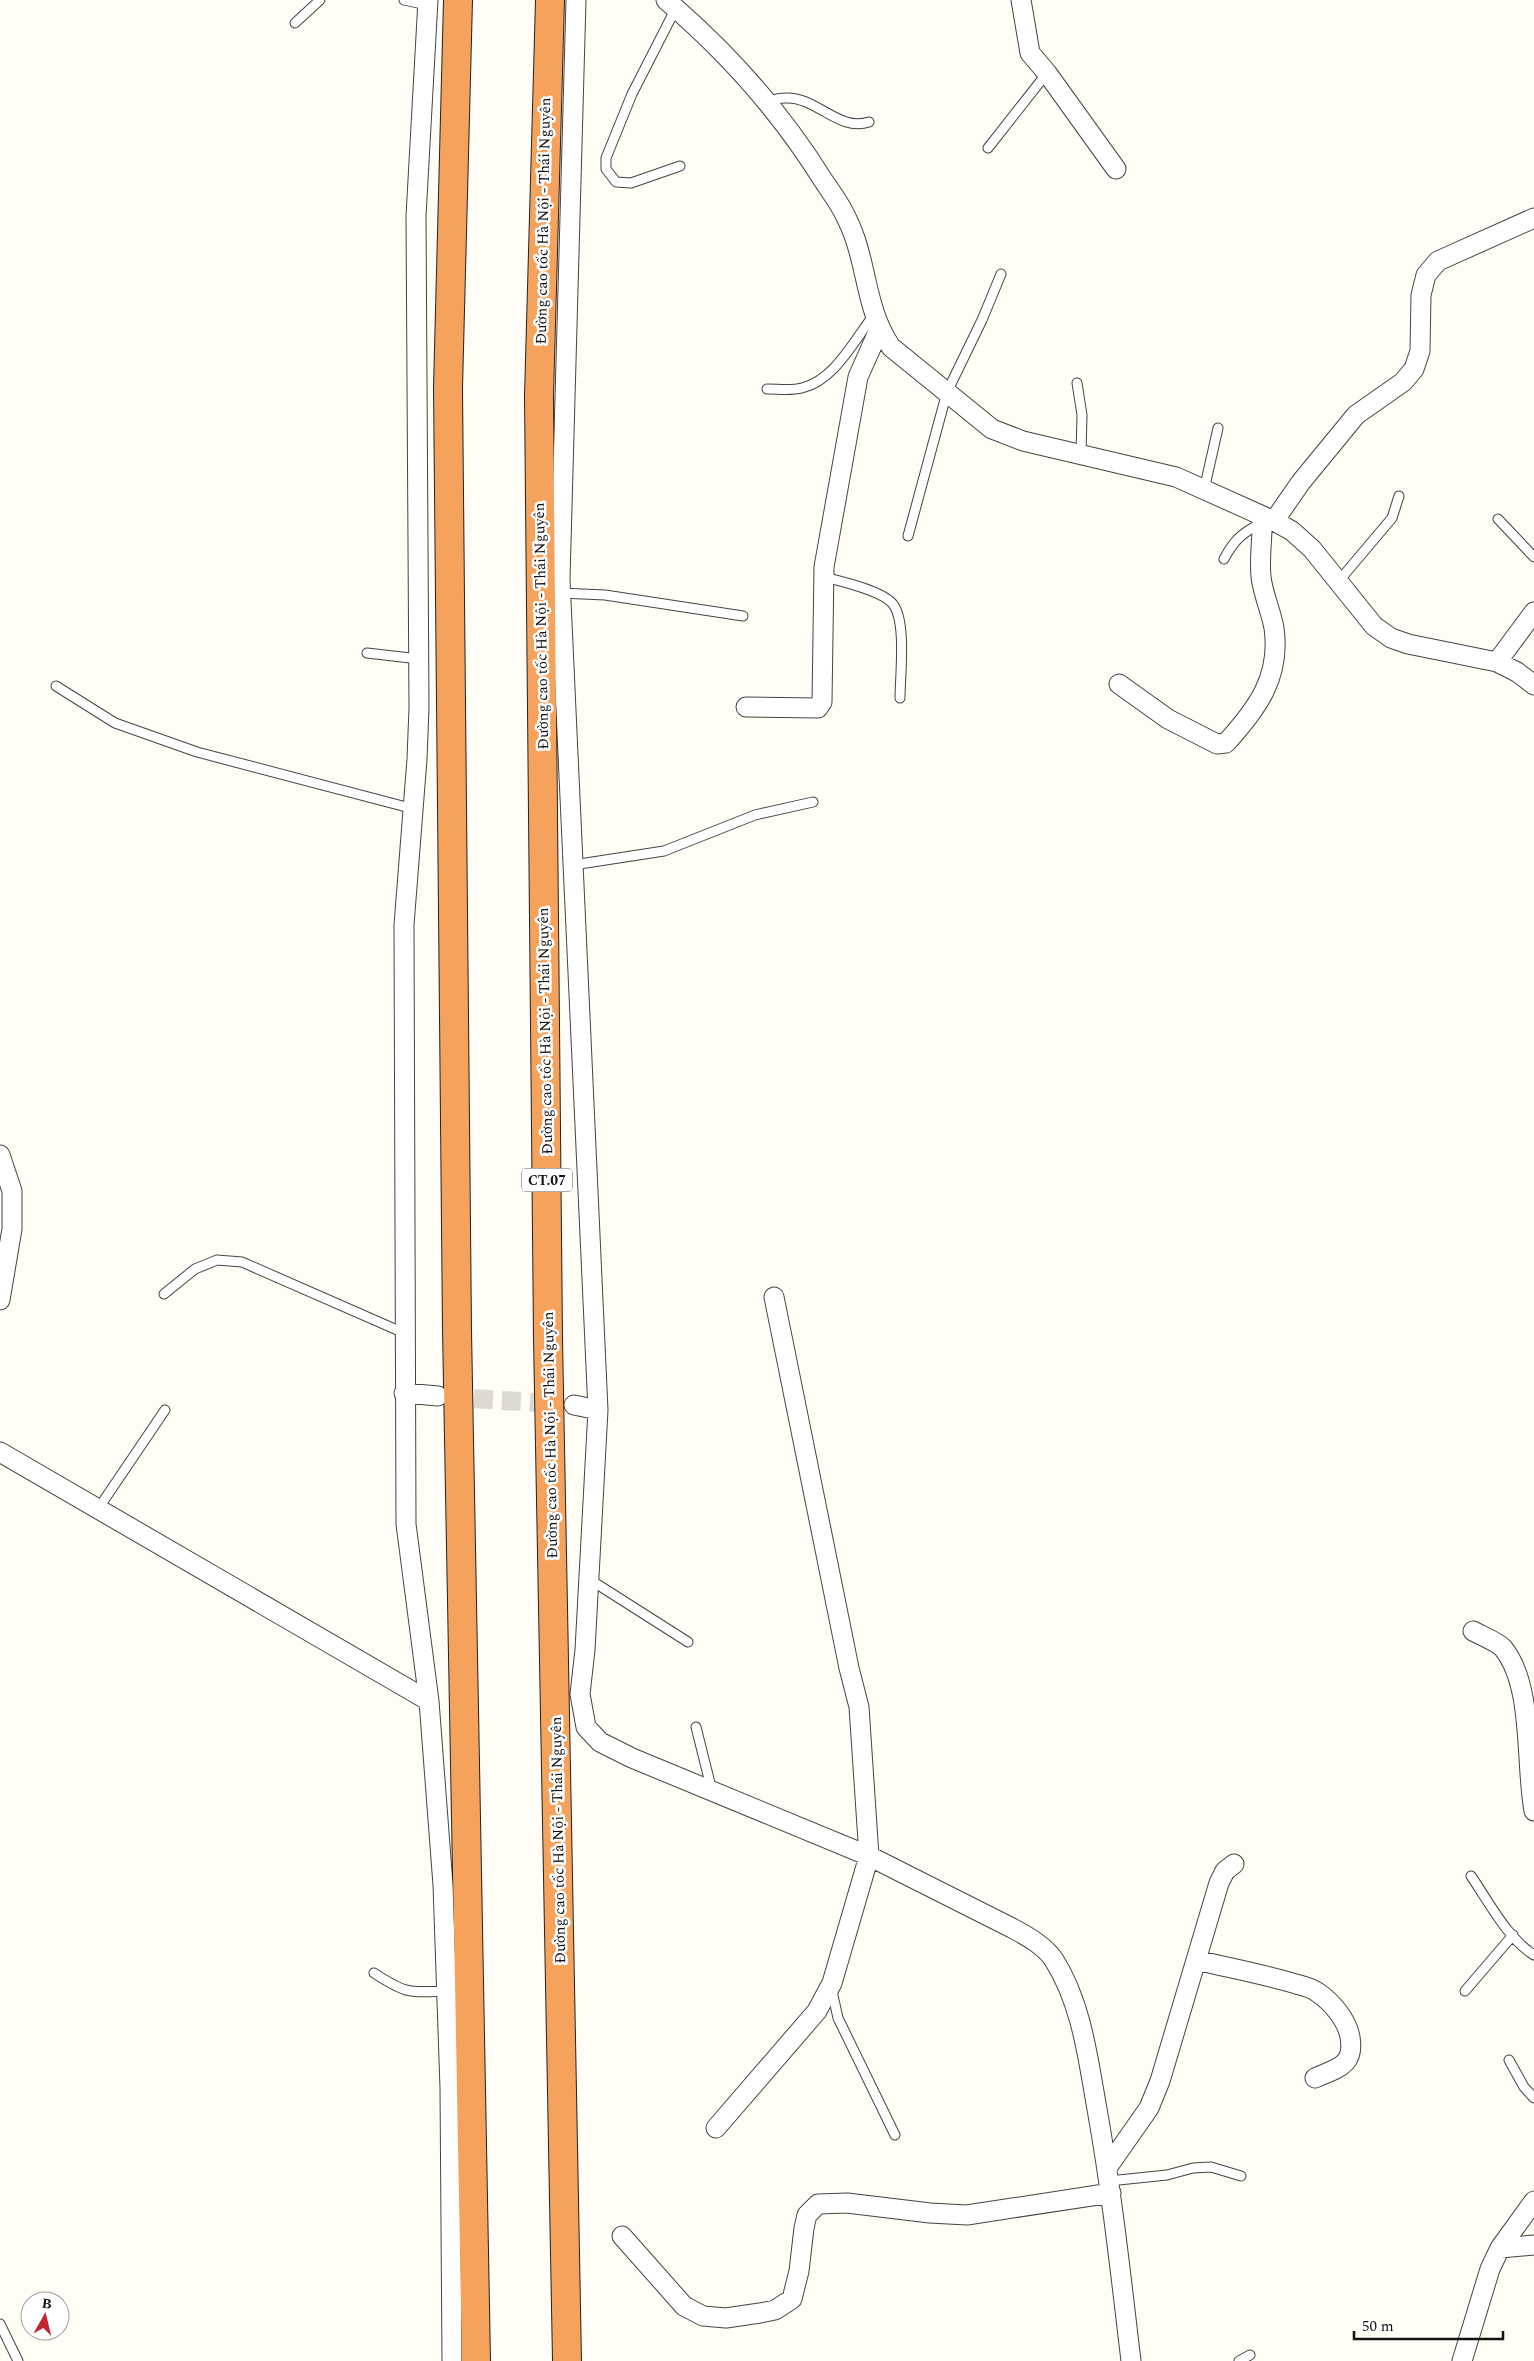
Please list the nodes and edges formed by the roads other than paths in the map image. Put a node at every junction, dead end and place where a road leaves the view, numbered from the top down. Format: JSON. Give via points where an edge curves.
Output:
{"nodes":[{"id":1,"x":320,"y":0,"type":"edge"},
{"id":2,"x":404,"y":0,"type":"edge"},
{"id":3,"x":458,"y":0,"type":"edge"},
{"id":4,"x":550,"y":0,"type":"edge"},
{"id":5,"x":576,"y":0,"type":"edge"},
{"id":6,"x":1021,"y":0,"type":"edge"},
{"id":7,"x":668,"y":2,"type":"edge"},
{"id":8,"x":428,"y":3,"type":"edge"},
{"id":9,"x":296,"y":23,"type":"dead end"},
{"id":10,"x":1047,"y":73,"type":"junction"},
{"id":11,"x":766,"y":102,"type":"junction"},
{"id":12,"x":868,"y":122,"type":"dead end"},
{"id":13,"x":988,"y":148,"type":"dead end"},
{"id":14,"x":680,"y":166,"type":"dead end"},
{"id":15,"x":1116,"y":169,"type":"dead end"},
{"id":16,"x":1534,"y":218,"type":"edge"},
{"id":17,"x":1001,"y":274,"type":"dead end"},
{"id":18,"x":876,"y":322,"type":"junction"},
{"id":19,"x":1077,"y":383,"type":"dead end"},
{"id":20,"x":767,"y":389,"type":"dead end"},
{"id":21,"x":947,"y":392,"type":"junction"},
{"id":22,"x":1218,"y":428,"type":"dead end"},
{"id":23,"x":1081,"y":446,"type":"junction"},
{"id":24,"x":1206,"y":484,"type":"junction"},
{"id":25,"x":1399,"y":496,"type":"dead end"},
{"id":26,"x":1498,"y":519,"type":"dead end"},
{"id":27,"x":1266,"y":520,"type":"junction"},
{"id":28,"x":908,"y":536,"type":"dead end"},
{"id":29,"x":1534,"y":558,"type":"edge"},
{"id":30,"x":1224,"y":559,"type":"dead end"},
{"id":31,"x":824,"y":577,"type":"junction"},
{"id":32,"x":1338,"y":582,"type":"junction"},
{"id":33,"x":560,"y":594,"type":"junction"},
{"id":34,"x":1534,"y":612,"type":"edge"},
{"id":35,"x":744,"y":616,"type":"dead end"},
{"id":36,"x":367,"y":653,"type":"dead end"},
{"id":37,"x":419,"y":659,"type":"junction"},
{"id":38,"x":1497,"y":662,"type":"junction"},
{"id":39,"x":1120,"y":684,"type":"dead end"},
{"id":40,"x":1534,"y":685,"type":"edge"},
{"id":41,"x":56,"y":686,"type":"dead end"},
{"id":42,"x":900,"y":698,"type":"dead end"},
{"id":43,"x":746,"y":707,"type":"dead end"},
{"id":44,"x":813,"y":802,"type":"dead end"},
{"id":45,"x":414,"y":809,"type":"junction"},
{"id":46,"x":573,"y":865,"type":"junction"},
{"id":47,"x":0,"y":1155,"type":"edge"},
{"id":48,"x":6,"y":1190,"type":"edge"},
{"id":49,"x":164,"y":1294,"type":"dead end"},
{"id":50,"x":774,"y":1297,"type":"dead end"},
{"id":51,"x":0,"y":1300,"type":"edge"},
{"id":52,"x":404,"y":1334,"type":"junction"},
{"id":53,"x":404,"y":1393,"type":"junction"},
{"id":54,"x":438,"y":1396,"type":"tunnel mouth"},
{"id":55,"x":574,"y":1405,"type":"tunnel mouth"},
{"id":56,"x":165,"y":1410,"type":"dead end"},
{"id":57,"x":598,"y":1410,"type":"junction"},
{"id":58,"x":0,"y":1452,"type":"edge"},
{"id":59,"x":98,"y":1509,"type":"junction"},
{"id":60,"x":589,"y":1579,"type":"junction"},
{"id":61,"x":1473,"y":1631,"type":"dead end"},
{"id":62,"x":688,"y":1642,"type":"dead end"},
{"id":63,"x":429,"y":1701,"type":"junction"},
{"id":64,"x":696,"y":1727,"type":"dead end"},
{"id":65,"x":712,"y":1792,"type":"junction"},
{"id":66,"x":1534,"y":1811,"type":"edge"},
{"id":67,"x":869,"y":1856,"type":"junction"},
{"id":68,"x":1234,"y":1864,"type":"dead end"},
{"id":69,"x":1471,"y":1876,"type":"dead end"},
{"id":70,"x":1512,"y":1935,"type":"junction"},
{"id":71,"x":1534,"y":1955,"type":"edge"},
{"id":72,"x":1196,"y":1960,"type":"junction"},
{"id":73,"x":374,"y":1973,"type":"dead end"},
{"id":74,"x":832,"y":1983,"type":"junction"},
{"id":75,"x":447,"y":1990,"type":"junction"},
{"id":76,"x":1465,"y":1991,"type":"dead end"},
{"id":77,"x":1509,"y":2060,"type":"dead end"},
{"id":78,"x":1315,"y":2078,"type":"dead end"},
{"id":79,"x":1534,"y":2098,"type":"edge"},
{"id":80,"x":716,"y":2128,"type":"dead end"},
{"id":81,"x":895,"y":2134,"type":"dead end"},
{"id":82,"x":1241,"y":2176,"type":"dead end"},
{"id":83,"x":1109,"y":2181,"type":"junction"},
{"id":84,"x":1534,"y":2201,"type":"edge"},
{"id":85,"x":622,"y":2236,"type":"dead end"},
{"id":86,"x":1534,"y":2245,"type":"edge"},
{"id":87,"x":1500,"y":2248,"type":"junction"},
{"id":88,"x":0,"y":2324,"type":"edge"},
{"id":89,"x":1250,"y":2355,"type":"dead end"},
{"id":90,"x":18,"y":2361,"type":"edge"},
{"id":91,"x":452,"y":2361,"type":"edge"},
{"id":92,"x":476,"y":2361,"type":"edge"},
{"id":93,"x":567,"y":2361,"type":"edge"},
{"id":94,"x":1131,"y":2361,"type":"edge"},
{"id":95,"x":1239,"y":2361,"type":"edge"},
{"id":96,"x":1462,"y":2361,"type":"edge"}],
"edges":[{"from":1,"to":9,"type":"lane"},
{"from":2,"to":8,"type":"lane"},
{"from":3,"to":92,"type":"highway","via":[[448,398],[457,1340]]},
{"from":4,"to":93,"type":"highway","name":"Đường cao tốc Hà Nội - Thái Nguyên","number":"CT.07","via":[[539,396],[548,1338]]},
{"from":5,"to":33,"type":"street"},
{"from":6,"to":10,"type":"street","via":[[1030,53]]},
{"from":7,"to":11,"type":"street","via":[[738,67]]},
{"from":7,"to":14,"type":"lane","via":[[606,158],[606,169],[616,182],[631,184]]},
{"from":8,"to":37,"type":"street","via":[[416,216]]},
{"from":10,"to":13,"type":"lane"},
{"from":10,"to":15,"type":"street"},
{"from":11,"to":12,"type":"lane","via":[[785,98],[800,100],[849,123]]},
{"from":11,"to":18,"type":"street","via":[[802,146],[846,217],[862,262]]},
{"from":16,"to":27,"type":"street","via":[[1438,261],[1426,275],[1421,294],[1420,351],[1414,369],[1402,382],[1356,415]]},
{"from":17,"to":21,"type":"lane"},
{"from":18,"to":20,"type":"lane","via":[[818,382],[800,389]]},
{"from":18,"to":21,"type":"street","via":[[891,347]]},
{"from":18,"to":31,"type":"street","via":[[858,377]]},
{"from":19,"to":23,"type":"lane","via":[[1082,415]]},
{"from":21,"to":23,"type":"street","via":[[992,429],[1023,441]]},
{"from":21,"to":28,"type":"lane"},
{"from":22,"to":24,"type":"lane"},
{"from":23,"to":24,"type":"street"},
{"from":24,"to":27,"type":"street"},
{"from":25,"to":32,"type":"lane","via":[[1392,518]]},
{"from":26,"to":29,"type":"lane"},
{"from":27,"to":30,"type":"lane","via":[[1233,542]]},
{"from":27,"to":32,"type":"street","via":[[1292,531],[1312,549]]},
{"from":27,"to":39,"type":"street","via":[[1261,576],[1274,628],[1275,657],[1270,683],[1243,724],[1226,743],[1217,744],[1168,719]]},
{"from":31,"to":42,"type":"lane","via":[[852,584],[892,602],[898,613],[901,647]]},
{"from":31,"to":43,"type":"street","via":[[822,702],[818,708]]},
{"from":32,"to":38,"type":"street","via":[[1374,626],[1391,638]]},
{"from":33,"to":35,"type":"lane","via":[[605,595]]},
{"from":33,"to":46,"type":"street"},
{"from":34,"to":38,"type":"street"},
{"from":36,"to":37,"type":"lane"},
{"from":37,"to":45,"type":"street"},
{"from":38,"to":40,"type":"street"},
{"from":41,"to":45,"type":"lane","via":[[115,724],[188,749]]},
{"from":44,"to":46,"type":"lane","via":[[755,815],[664,851]]},
{"from":45,"to":52,"type":"street","via":[[404,925]]},
{"from":46,"to":57,"type":"street"},
{"from":47,"to":48,"type":"street"},
{"from":48,"to":51,"type":"street","via":[[12,1229]]},
{"from":49,"to":52,"type":"lane","via":[[195,1270],[217,1260],[242,1262]]},
{"from":50,"to":67,"type":"street","via":[[849,1668],[860,1707]]},
{"from":52,"to":53,"type":"street"},
{"from":53,"to":54,"type":"street"},
{"from":53,"to":63,"type":"street","via":[[406,1524]]},
{"from":55,"to":57,"type":"street"},
{"from":56,"to":59,"type":"lane"},
{"from":57,"to":60,"type":"street"},
{"from":58,"to":59,"type":"street"},
{"from":59,"to":63,"type":"street"},
{"from":60,"to":62,"type":"lane"},
{"from":60,"to":65,"type":"street","via":[[580,1694],[586,1727],[600,1742]]},
{"from":61,"to":66,"type":"street","via":[[1502,1647],[1517,1666],[1525,1691]]},
{"from":63,"to":75,"type":"street","via":[[443,1885]]},
{"from":64,"to":65,"type":"lane"},
{"from":65,"to":67,"type":"street"},
{"from":67,"to":74,"type":"street"},
{"from":67,"to":83,"type":"street","via":[[1012,1928],[1033,1940],[1054,1959],[1072,1997],[1085,2040]]},
{"from":68,"to":72,"type":"street","via":[[1218,1883]]},
{"from":69,"to":70,"type":"lane"},
{"from":70,"to":71,"type":"lane"},
{"from":70,"to":76,"type":"lane"},
{"from":72,"to":78,"type":"street","via":[[1308,1988],[1334,2005],[1349,2032],[1352,2049],[1343,2065]]},
{"from":72,"to":83,"type":"street","via":[[1160,2081]]},
{"from":73,"to":75,"type":"lane","via":[[408,1992]]},
{"from":74,"to":80,"type":"street","via":[[817,2011]]},
{"from":74,"to":81,"type":"lane","via":[[838,2018]]},
{"from":75,"to":91,"type":"street"},
{"from":77,"to":79,"type":"lane"},
{"from":82,"to":83,"type":"lane","via":[[1211,2167]]},
{"from":83,"to":85,"type":"street","via":[[967,2215],[847,2203],[818,2204],[807,2215],[800,2271],[792,2299],[775,2310],[726,2318],[703,2316],[684,2306]]},
{"from":83,"to":94,"type":"street"},
{"from":84,"to":87,"type":"street"},
{"from":86,"to":87,"type":"street"},
{"from":87,"to":96,"type":"street","via":[[1490,2269]]},
{"from":88,"to":90,"type":"lane"},
{"from":89,"to":95,"type":"lane"}]}
